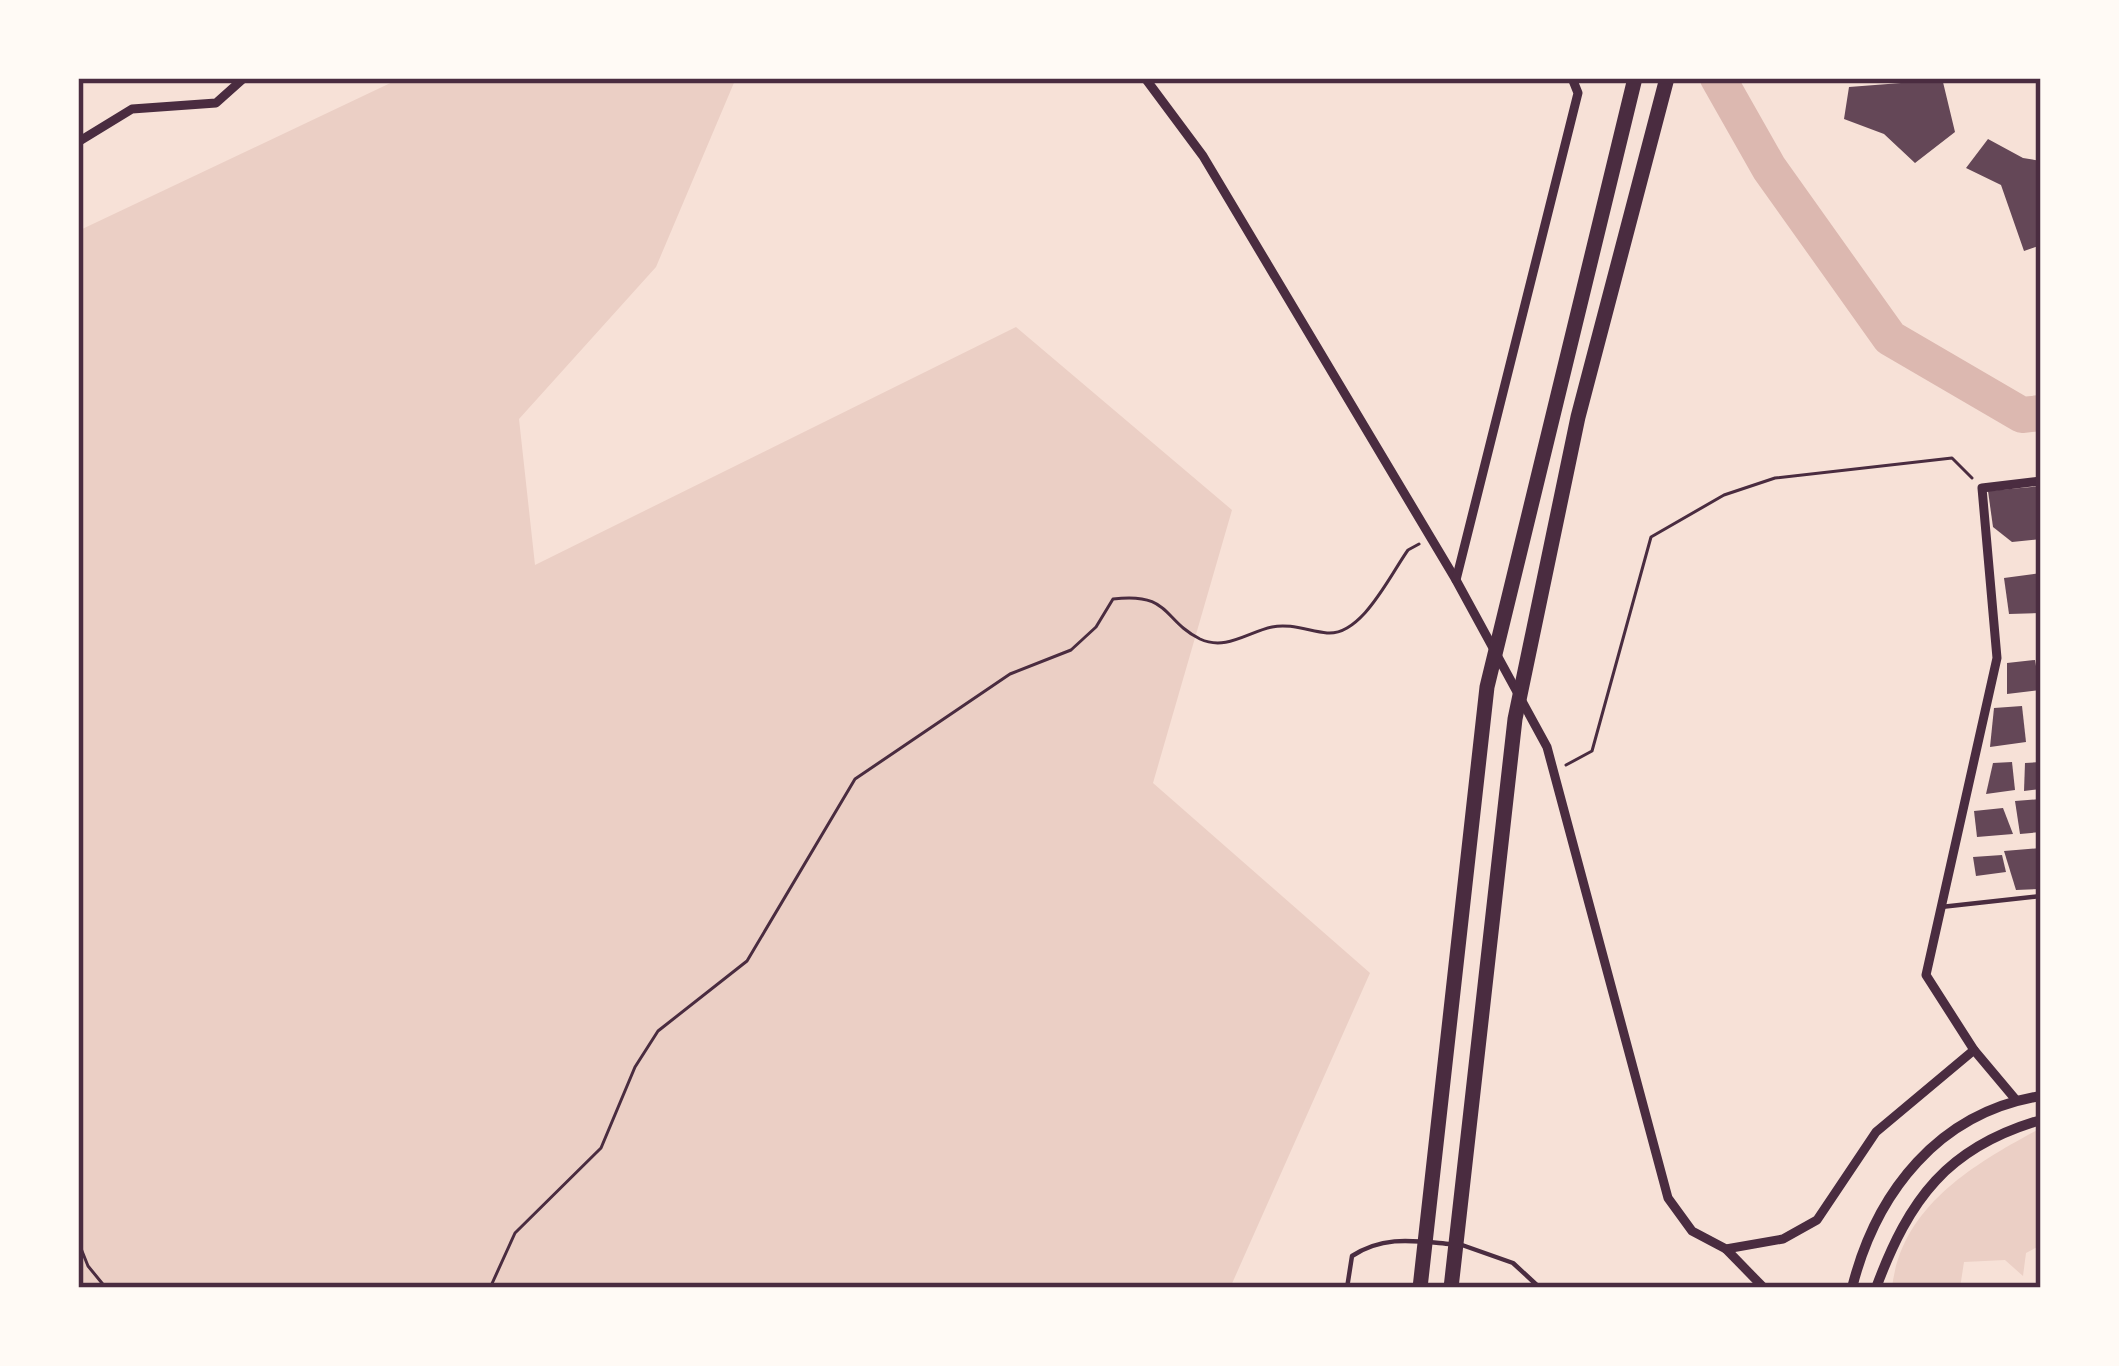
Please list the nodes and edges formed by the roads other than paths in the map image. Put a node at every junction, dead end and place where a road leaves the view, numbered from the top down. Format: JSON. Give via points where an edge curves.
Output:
{"nodes":[{"id":1,"x":244,"y":78,"type":"edge"},
{"id":2,"x":1144,"y":78,"type":"edge"},
{"id":3,"x":1572,"y":78,"type":"edge"},
{"id":4,"x":1635,"y":78,"type":"edge"},
{"id":5,"x":1667,"y":78,"type":"edge"},
{"id":6,"x":78,"y":142,"type":"edge"},
{"id":7,"x":2041,"y":481,"type":"edge"},
{"id":8,"x":1456,"y":580,"type":"junction"},
{"id":9,"x":2041,"y":896,"type":"edge"},
{"id":10,"x":1941,"y":907,"type":"junction"},
{"id":11,"x":1974,"y":1050,"type":"junction"},
{"id":12,"x":2041,"y":1096,"type":"edge"},
{"id":13,"x":2016,"y":1100,"type":"junction"},
{"id":14,"x":2041,"y":1120,"type":"edge"},
{"id":15,"x":1726,"y":1250,"type":"junction"},
{"id":16,"x":1348,"y":1288,"type":"edge"},
{"id":17,"x":1420,"y":1288,"type":"edge"},
{"id":18,"x":1451,"y":1288,"type":"edge"},
{"id":19,"x":1540,"y":1288,"type":"edge"},
{"id":20,"x":1764,"y":1288,"type":"edge"},
{"id":21,"x":1852,"y":1288,"type":"edge"},
{"id":22,"x":1876,"y":1288,"type":"edge"}],
"edges":[{"from":1,"to":6,"type":"street","via":[[216,103],[131,109]]},
{"from":2,"to":8,"type":"street","via":[[1203,156]]},
{"from":3,"to":8,"type":"street","via":[[1578,93]]},
{"from":4,"to":17,"type":"highway","via":[[1486,687]]},
{"from":5,"to":18,"type":"highway","via":[[1578,417],[1515,719]]},
{"from":7,"to":10,"type":"street","via":[[1982,488],[1997,658]]},
{"from":8,"to":15,"type":"street","via":[[1547,747],[1668,1198],[1692,1231]]},
{"from":9,"to":10,"type":"lane"},
{"from":10,"to":11,"type":"street","via":[[1926,976]]},
{"from":11,"to":13,"type":"street"},
{"from":11,"to":15,"type":"street","via":[[1876,1132],[1816,1220],[1783,1239]]},
{"from":12,"to":13,"type":"street"},
{"from":13,"to":21,"type":"street","via":[[1918,1156],[1885,1200]]},
{"from":14,"to":22,"type":"street","via":[[1961,1154],[1922,1192]]},
{"from":15,"to":20,"type":"street"},
{"from":16,"to":19,"type":"lane","via":[[1352,1256],[1394,1240],[1466,1245],[1513,1263]]}]}
